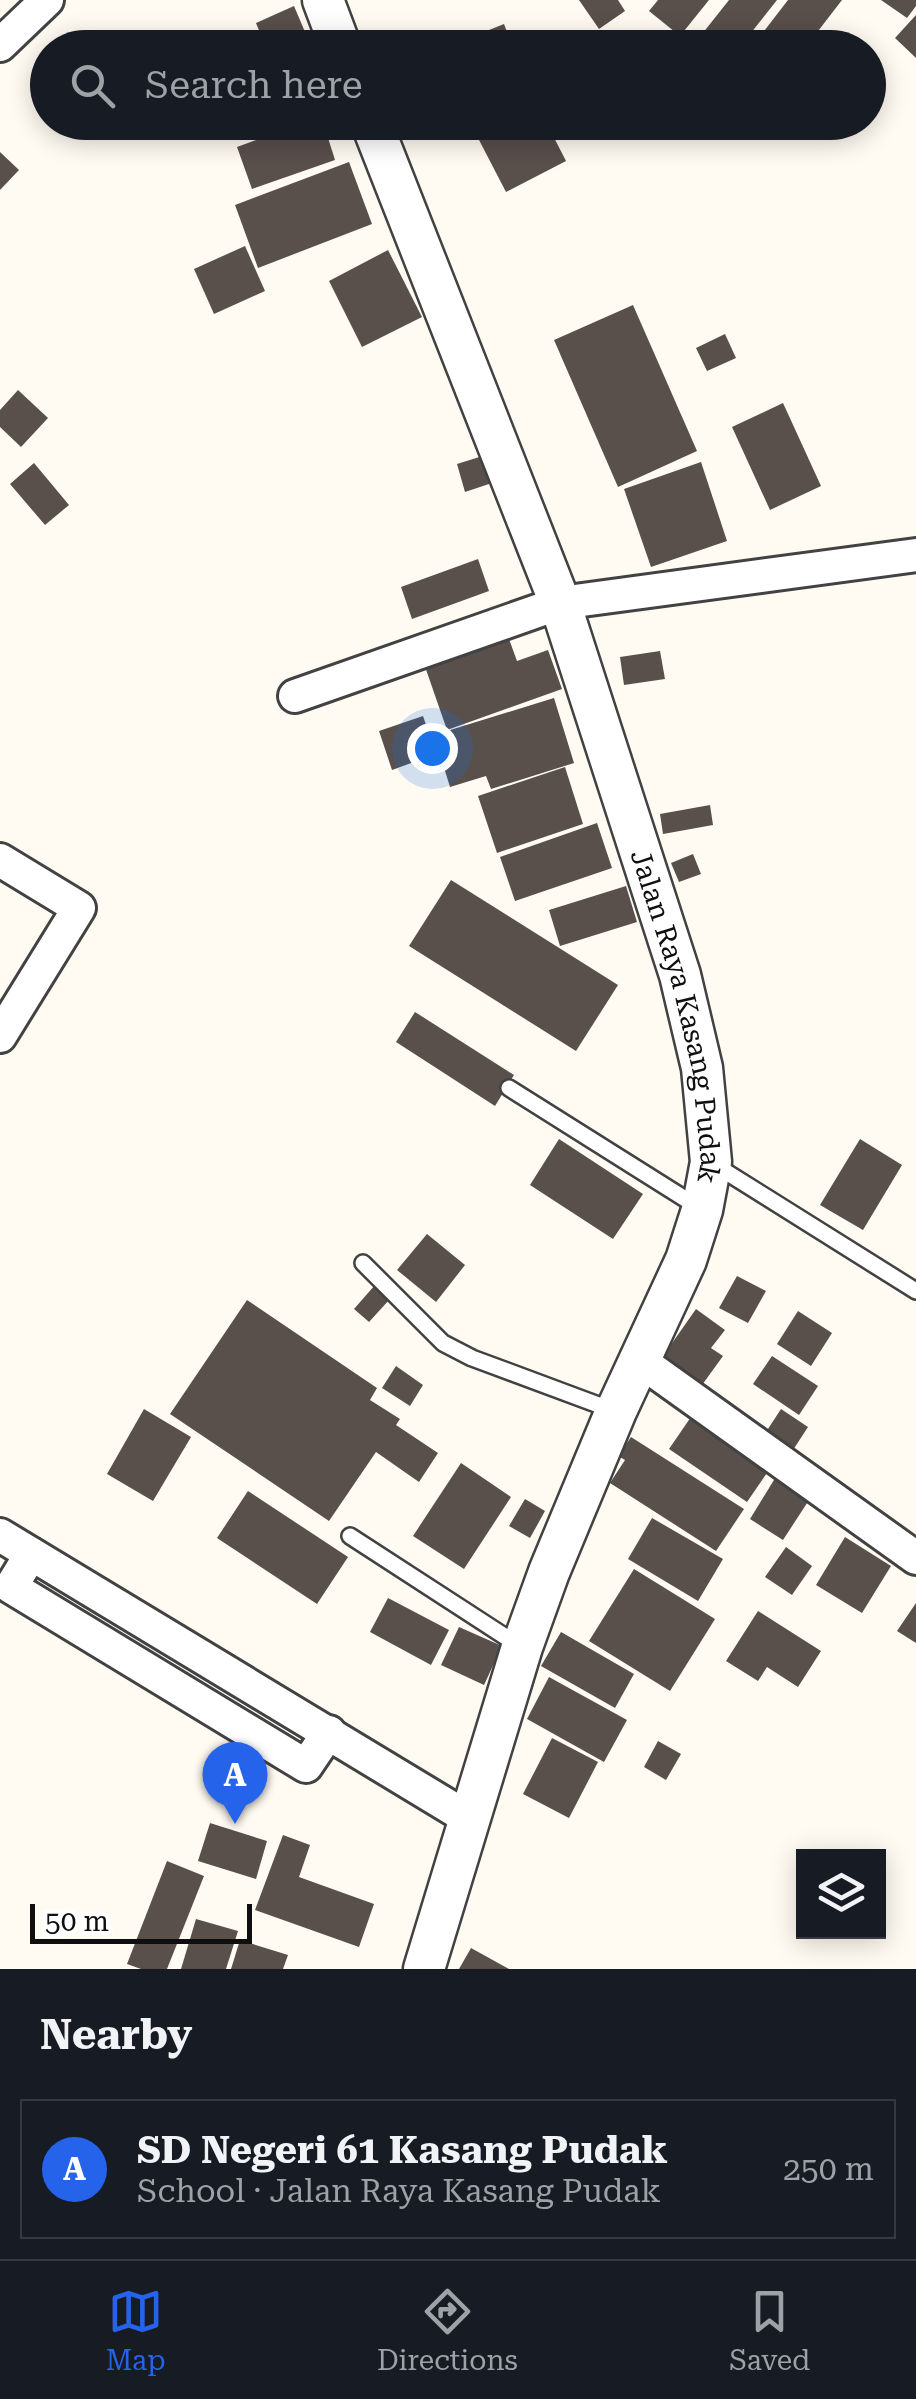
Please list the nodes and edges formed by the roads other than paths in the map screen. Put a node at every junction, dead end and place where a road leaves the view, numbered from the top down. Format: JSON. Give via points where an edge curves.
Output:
{"nodes":[{"id":1,"x":46,"y":0,"type":"edge"},
{"id":2,"x":323,"y":0,"type":"edge"},
{"id":3,"x":335,"y":30,"type":"edge"},
{"id":4,"x":0,"y":45,"type":"edge"},
{"id":5,"x":378,"y":140,"type":"edge"},
{"id":6,"x":916,"y":555,"type":"edge"},
{"id":7,"x":560,"y":603,"type":"junction"},
{"id":8,"x":295,"y":696,"type":"dead end"},
{"id":9,"x":3,"y":859,"type":"edge"},
{"id":10,"x":0,"y":1034,"type":"edge"},
{"id":11,"x":509,"y":1088,"type":"dead end"},
{"id":12,"x":711,"y":1162,"type":"junction"},
{"id":13,"x":702,"y":1210,"type":"junction"},
{"id":14,"x":363,"y":1263,"type":"dead end"},
{"id":15,"x":916,"y":1291,"type":"edge"},
{"id":16,"x":639,"y":1360,"type":"junction"},
{"id":17,"x":616,"y":1411,"type":"junction"},
{"id":18,"x":0,"y":1535,"type":"edge"},
{"id":19,"x":350,"y":1536,"type":"dead end"},
{"id":20,"x":916,"y":1558,"type":"edge"},
{"id":21,"x":522,"y":1648,"type":"junction"},
{"id":22,"x":468,"y":1818,"type":"junction"},
{"id":23,"x":424,"y":1969,"type":"edge"}],
"edges":[{"from":1,"to":4,"type":"street"},
{"from":2,"to":3,"type":"street"},
{"from":5,"to":7,"type":"street","name":"Jalan Raya Kasang Pudak"},
{"from":6,"to":7,"type":"street"},
{"from":7,"to":8,"type":"street"},
{"from":7,"to":12,"type":"street","name":"Jalan Raya Kasang Pudak","via":[[680,975],[702,1068]]},
{"from":9,"to":10,"type":"street","via":[[79,908]]},
{"from":11,"to":13,"type":"lane"},
{"from":12,"to":13,"type":"street","name":"Jalan Raya Kasang Pudak"},
{"from":12,"to":15,"type":"lane"},
{"from":13,"to":16,"type":"street","name":"Jalan Raya Kasang Pudak"},
{"from":14,"to":17,"type":"lane","via":[[443,1343]]},
{"from":16,"to":17,"type":"street","name":"Jalan Raya Kasang Pudak"},
{"from":16,"to":20,"type":"street"},
{"from":17,"to":21,"type":"street","name":"Jalan Raya Kasang Pudak"},
{"from":18,"to":22,"type":"street","via":[[31,1554],[10,1586],[306,1766],[329,1732]]},
{"from":19,"to":21,"type":"lane"},
{"from":21,"to":22,"type":"street","name":"Jalan Raya Kasang Pudak"},
{"from":22,"to":23,"type":"street","name":"Jalan Raya Kasang Pudak"}]}
